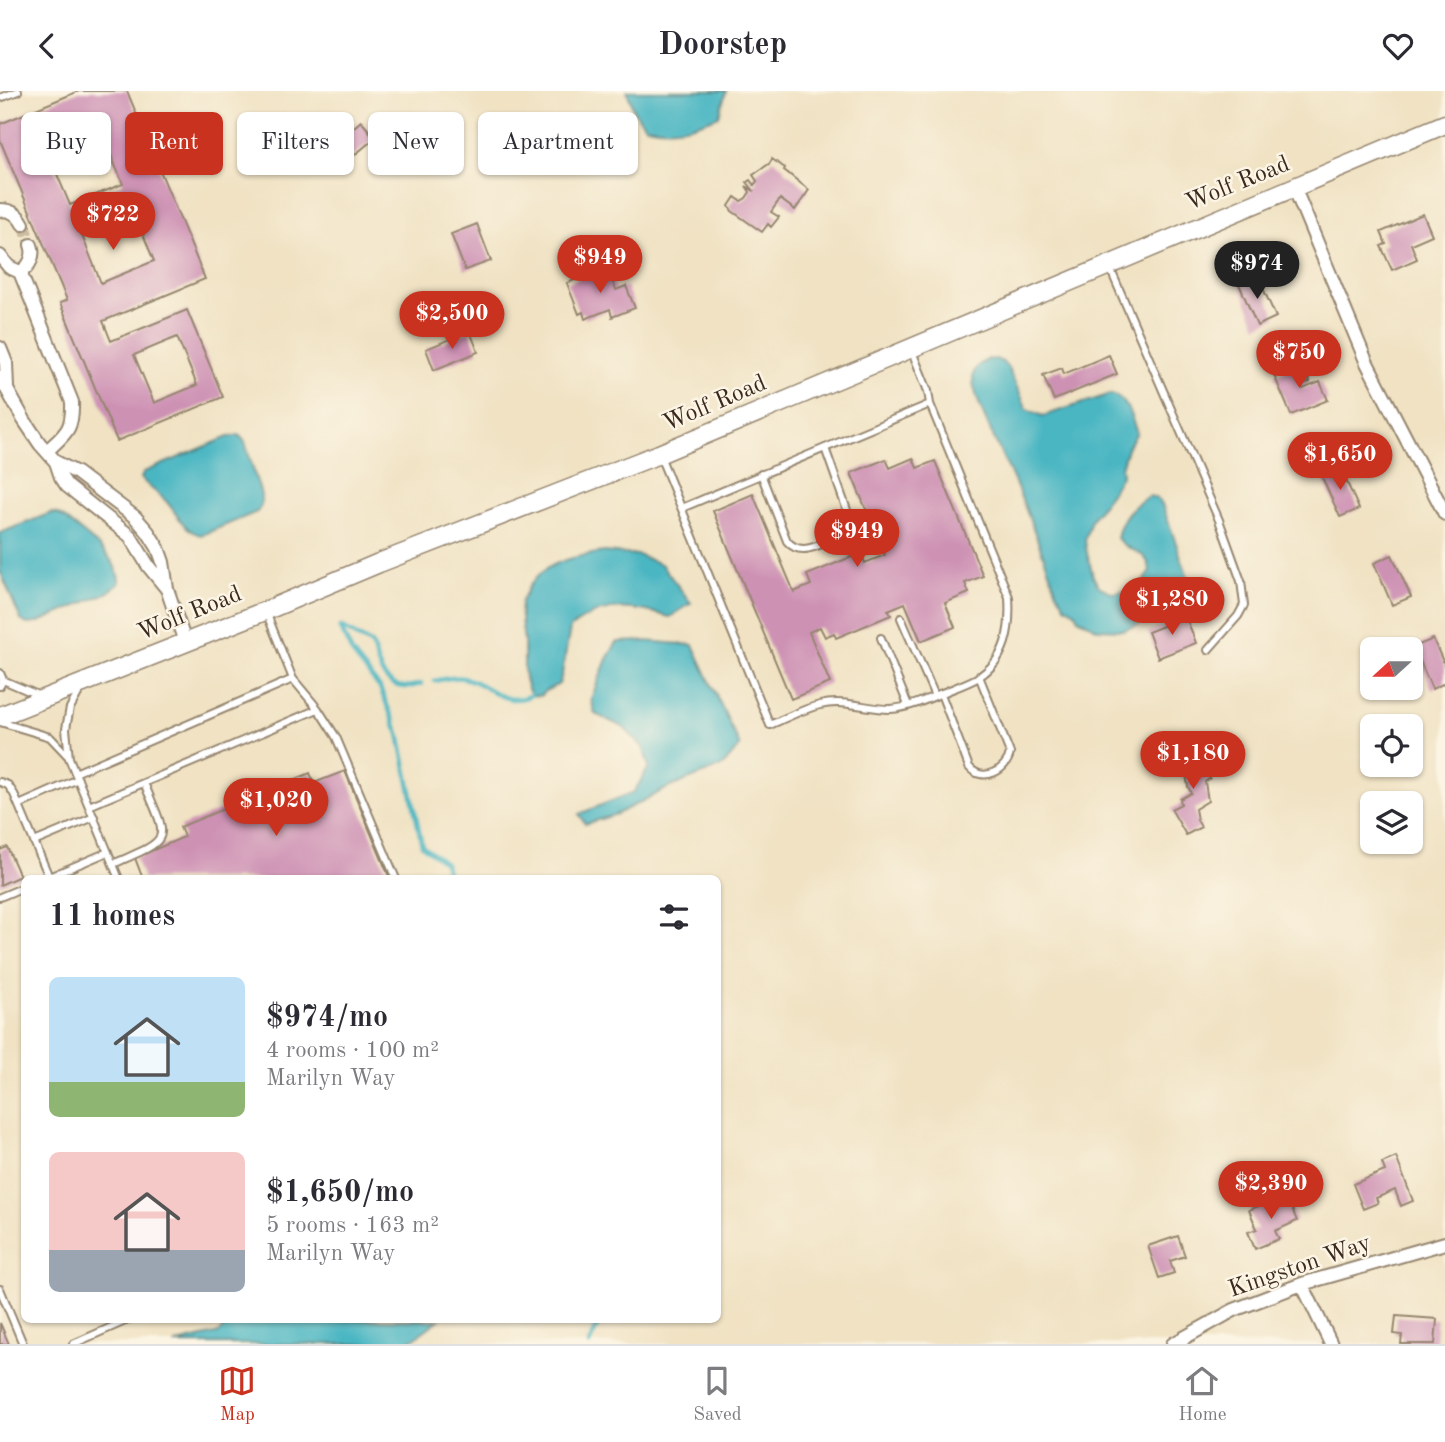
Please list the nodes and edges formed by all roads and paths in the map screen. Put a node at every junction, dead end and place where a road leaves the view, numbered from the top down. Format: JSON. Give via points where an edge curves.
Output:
{"nodes":[{"id":1,"x":18,"y":91,"type":"edge"},
{"id":2,"x":0,"y":98,"type":"edge"},
{"id":3,"x":1445,"y":124,"type":"edge"},
{"id":4,"x":1294,"y":187,"type":"junction"},
{"id":5,"x":0,"y":210,"type":"edge"},
{"id":6,"x":23,"y":224,"type":"tunnel mouth"},
{"id":7,"x":31,"y":245,"type":"tunnel mouth"},
{"id":8,"x":0,"y":256,"type":"edge"},
{"id":9,"x":1108,"y":264,"type":"junction"},
{"id":10,"x":20,"y":272,"type":"junction"},
{"id":11,"x":0,"y":348,"type":"edge"},
{"id":12,"x":911,"y":348,"type":"junction"},
{"id":13,"x":3,"y":382,"type":"edge"},
{"id":14,"x":930,"y":404,"type":"junction"},
{"id":15,"x":825,"y":447,"type":"junction"},
{"id":16,"x":47,"y":451,"type":"junction"},
{"id":17,"x":659,"y":454,"type":"junction"},
{"id":18,"x":761,"y":474,"type":"junction"},
{"id":19,"x":1440,"y":488,"type":"edge"},
{"id":20,"x":682,"y":508,"type":"junction"},
{"id":21,"x":1445,"y":514,"type":"edge"},
{"id":22,"x":265,"y":611,"type":"junction"},
{"id":23,"x":901,"y":618,"type":"dead end"},
{"id":24,"x":881,"y":638,"type":"dead end"},
{"id":25,"x":185,"y":642,"type":"junction"},
{"id":26,"x":1208,"y":650,"type":"dead end"},
{"id":27,"x":979,"y":676,"type":"junction"},
{"id":28,"x":293,"y":679,"type":"junction"},
{"id":29,"x":1,"y":680,"type":"edge"},
{"id":30,"x":84,"y":683,"type":"junction"},
{"id":31,"x":938,"y":695,"type":"junction"},
{"id":32,"x":46,"y":698,"type":"junction"},
{"id":33,"x":908,"y":705,"type":"junction"},
{"id":34,"x":318,"y":709,"type":"junction"},
{"id":35,"x":0,"y":716,"type":"edge"},
{"id":36,"x":0,"y":722,"type":"edge"},
{"id":37,"x":69,"y":758,"type":"junction"},
{"id":38,"x":77,"y":776,"type":"junction"},
{"id":39,"x":0,"y":782,"type":"edge"},
{"id":40,"x":144,"y":783,"type":"junction"},
{"id":41,"x":19,"y":805,"type":"junction"},
{"id":42,"x":89,"y":806,"type":"junction"},
{"id":43,"x":94,"y":817,"type":"junction"},
{"id":44,"x":34,"y":842,"type":"junction"},
{"id":45,"x":108,"y":852,"type":"junction"},
{"id":46,"x":113,"y":864,"type":"junction"},
{"id":47,"x":46,"y":875,"type":"edge"},
{"id":48,"x":54,"y":875,"type":"edge"},
{"id":49,"x":117,"y":875,"type":"edge"},
{"id":50,"x":395,"y":875,"type":"edge"},
{"id":51,"x":21,"y":888,"type":"edge"},
{"id":52,"x":0,"y":897,"type":"edge"},
{"id":53,"x":1445,"y":1243,"type":"edge"},
{"id":54,"x":1301,"y":1284,"type":"junction"},
{"id":55,"x":0,"y":1289,"type":"edge"},
{"id":56,"x":121,"y":1323,"type":"edge"},
{"id":57,"x":23,"y":1344,"type":"edge"},
{"id":58,"x":74,"y":1344,"type":"edge"},
{"id":59,"x":1173,"y":1344,"type":"edge"},
{"id":60,"x":1331,"y":1344,"type":"edge"}],
"edges":[{"from":1,"to":2,"type":"lane"},
{"from":3,"to":4,"type":"main road","name":"Wolf Road"},
{"from":4,"to":9,"type":"main road","name":"Wolf Road"},
{"from":4,"to":19,"type":"street","via":[[1366,361]]},
{"from":5,"to":6,"type":"street","via":[[10,210]]},
{"from":7,"to":10,"type":"street","via":[[30,262]]},
{"from":8,"to":10,"type":"street"},
{"from":9,"to":12,"type":"main road","name":"Wolf Road"},
{"from":9,"to":26,"type":"lane","via":[[1241,580],[1244,605]]},
{"from":10,"to":16,"type":"street","via":[[72,402],[69,429]]},
{"from":11,"to":13,"type":"street","via":[[6,363]]},
{"from":12,"to":14,"type":"lane"},
{"from":12,"to":17,"type":"main road","name":"Wolf Road"},
{"from":13,"to":16,"type":"street"},
{"from":14,"to":15,"type":"lane"},
{"from":14,"to":27,"type":"lane","via":[[1009,597],[1008,638],[988,670]]},
{"from":15,"to":18,"type":"lane"},
{"from":15,"to":18,"type":"lane","via":[[848,521],[842,534],[807,549],[792,548],[787,541]]},
{"from":16,"to":25,"type":"street","via":[[67,486],[130,536],[167,589]]},
{"from":17,"to":20,"type":"lane"},
{"from":17,"to":22,"type":"main road","name":"Wolf Road"},
{"from":18,"to":20,"type":"lane"},
{"from":19,"to":21,"type":"street"},
{"from":20,"to":33,"type":"lane","via":[[770,725],[819,705],[892,709]]},
{"from":22,"to":25,"type":"main road","name":"Wolf Road"},
{"from":22,"to":28,"type":"lane"},
{"from":23,"to":31,"type":"lane"},
{"from":24,"to":33,"type":"lane"},
{"from":25,"to":30,"type":"main road","name":"Wolf Road"},
{"from":27,"to":31,"type":"lane"},
{"from":27,"to":31,"type":"lane","via":[[1010,753],[1003,768],[985,775],[973,773]]},
{"from":28,"to":34,"type":"lane"},
{"from":28,"to":38,"type":"lane"},
{"from":29,"to":32,"type":"lane"},
{"from":30,"to":32,"type":"main road","name":"Wolf Road"},
{"from":30,"to":37,"type":"lane","via":[[67,723]]},
{"from":31,"to":33,"type":"lane"},
{"from":32,"to":35,"type":"main road","name":"Wolf Road"},
{"from":34,"to":40,"type":"lane"},
{"from":34,"to":50,"type":"lane","via":[[350,767]]},
{"from":36,"to":37,"type":"lane","via":[[50,737]]},
{"from":37,"to":38,"type":"lane"},
{"from":38,"to":41,"type":"lane"},
{"from":38,"to":42,"type":"lane"},
{"from":39,"to":41,"type":"lane","via":[[8,785]]},
{"from":40,"to":42,"type":"lane"},
{"from":40,"to":46,"type":"lane","via":[[163,832],[151,848]]},
{"from":41,"to":44,"type":"lane"},
{"from":42,"to":43,"type":"lane"},
{"from":43,"to":44,"type":"lane"},
{"from":43,"to":45,"type":"lane"},
{"from":44,"to":47,"type":"lane"},
{"from":45,"to":46,"type":"lane"},
{"from":45,"to":48,"type":"lane"},
{"from":46,"to":49,"type":"lane"},
{"from":51,"to":52,"type":"lane"},
{"from":53,"to":54,"type":"street","name":"Kingston Way"},
{"from":54,"to":59,"type":"street","name":"Kingston Way","via":[[1234,1310]]},
{"from":54,"to":60,"type":"street"},
{"from":55,"to":57,"type":"lane"},
{"from":56,"to":58,"type":"lane"}]}
